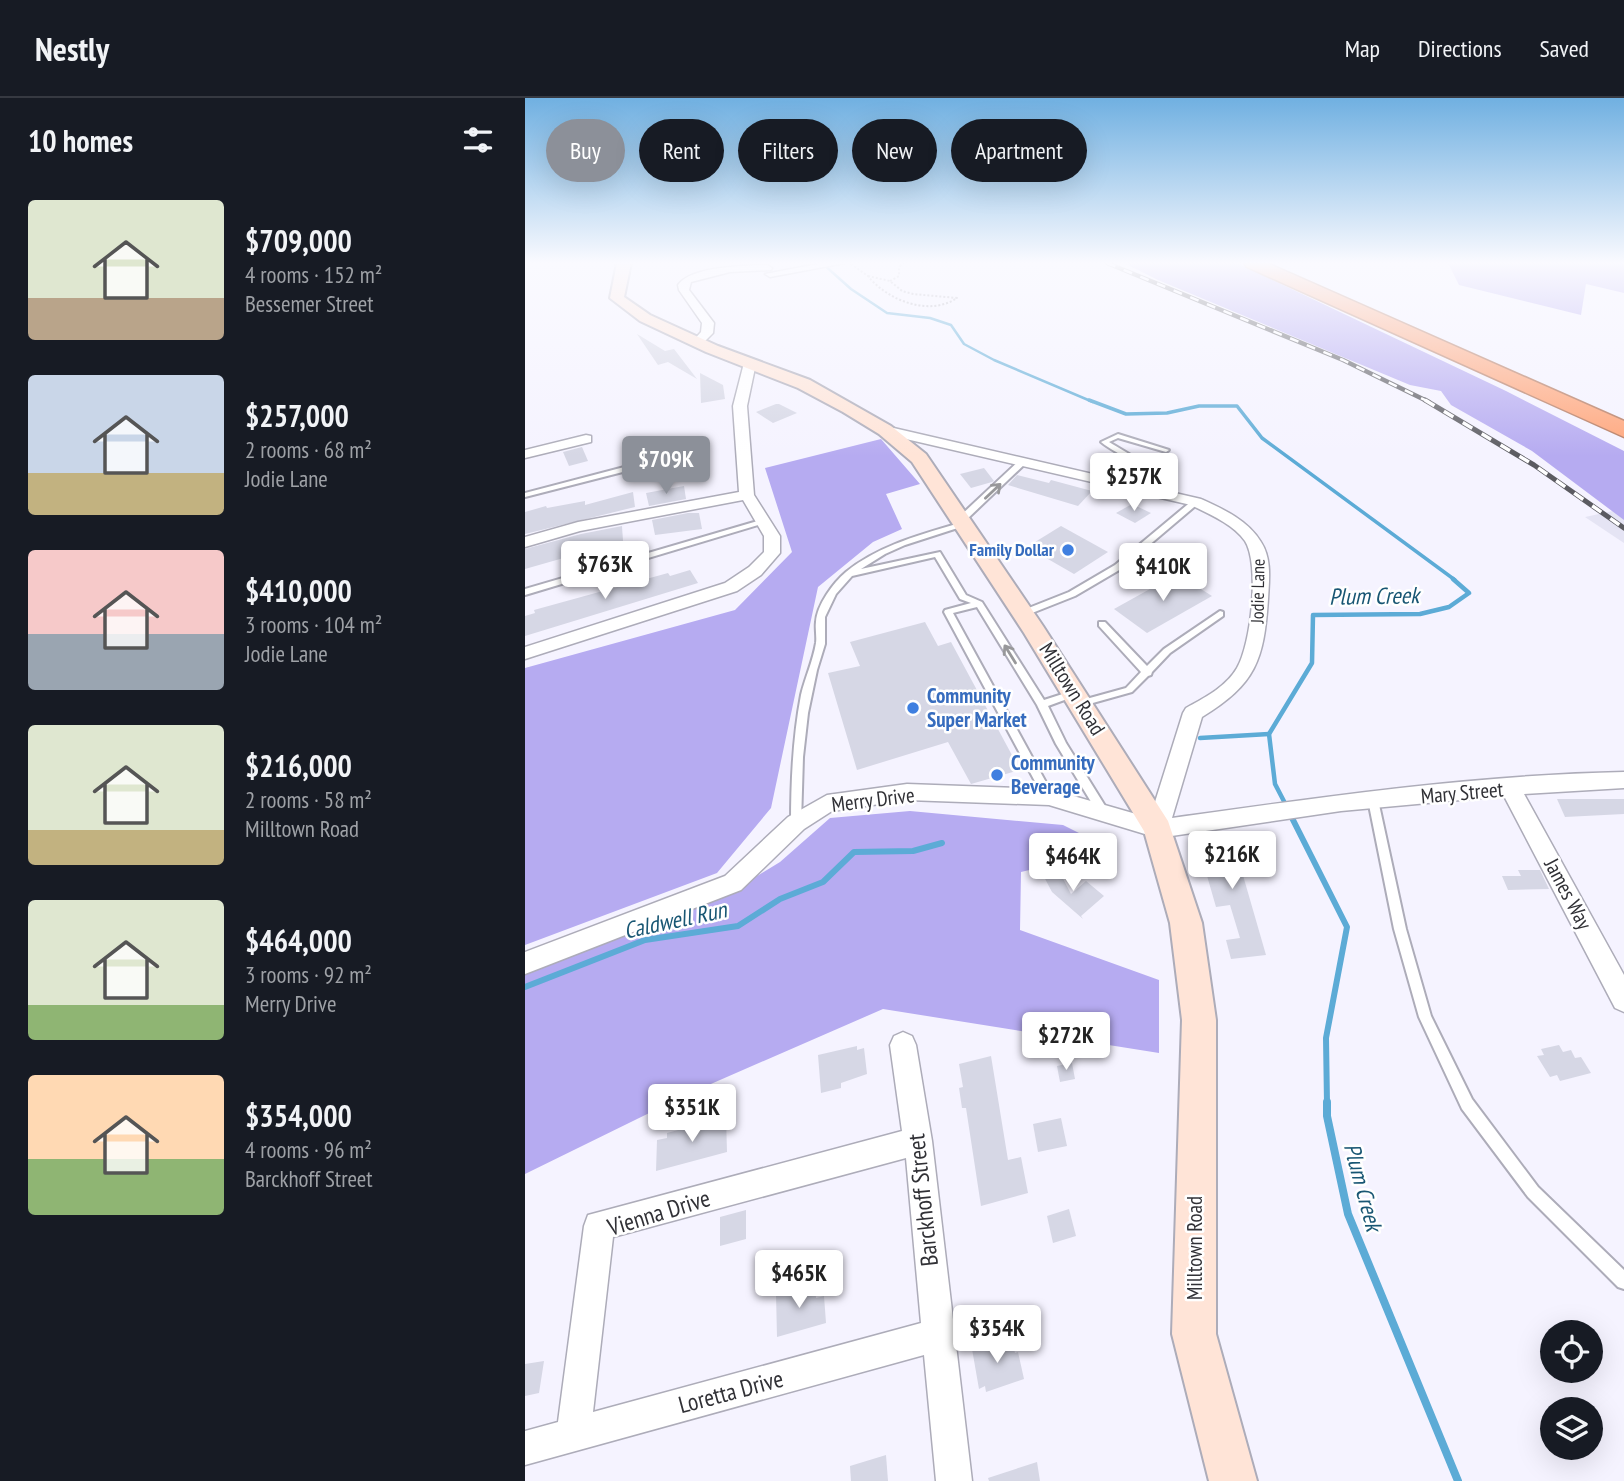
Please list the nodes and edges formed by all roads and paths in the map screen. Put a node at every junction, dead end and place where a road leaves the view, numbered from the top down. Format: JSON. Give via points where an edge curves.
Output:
{"nodes":[{"id":1,"x":669,"y":328,"type":"edge"},
{"id":2,"x":708,"y":328,"type":"edge"},
{"id":3,"x":1398,"y":328,"type":"edge"},
{"id":4,"x":1417,"y":328,"type":"edge"},
{"id":5,"x":698,"y":342,"type":"junction"},
{"id":6,"x":750,"y":363,"type":"junction"},
{"id":7,"x":1624,"y":420,"type":"edge"},
{"id":8,"x":885,"y":430,"type":"junction"},
{"id":9,"x":1624,"y":430,"type":"edge"},
{"id":10,"x":586,"y":439,"type":"dead end"},
{"id":11,"x":1166,"y":450,"type":"dead end"},
{"id":12,"x":525,"y":454,"type":"edge"},
{"id":13,"x":651,"y":462,"type":"dead end"},
{"id":14,"x":1023,"y":463,"type":"junction"},
{"id":15,"x":1151,"y":492,"type":"junction"},
{"id":16,"x":525,"y":495,"type":"edge"},
{"id":17,"x":747,"y":495,"type":"junction"},
{"id":18,"x":1196,"y":502,"type":"junction"},
{"id":19,"x":964,"y":521,"type":"junction"},
{"id":20,"x":764,"y":522,"type":"junction"},
{"id":21,"x":525,"y":542,"type":"edge"},
{"id":22,"x":848,"y":574,"type":"junction"},
{"id":23,"x":525,"y":593,"type":"edge"},
{"id":24,"x":979,"y":604,"type":"junction"},
{"id":25,"x":1024,"y":613,"type":"junction"},
{"id":26,"x":1220,"y":614,"type":"dead end"},
{"id":27,"x":1102,"y":624,"type":"dead end"},
{"id":28,"x":525,"y":653,"type":"edge"},
{"id":29,"x":1148,"y":673,"type":"junction"},
{"id":30,"x":1078,"y":698,"type":"junction"},
{"id":31,"x":1042,"y":704,"type":"junction"},
{"id":32,"x":1624,"y":780,"type":"edge"},
{"id":33,"x":1511,"y":789,"type":"junction"},
{"id":34,"x":1049,"y":797,"type":"junction"},
{"id":35,"x":1373,"y":800,"type":"junction"},
{"id":36,"x":1301,"y":807,"type":"joint"},
{"id":37,"x":1103,"y":812,"type":"junction"},
{"id":38,"x":796,"y":823,"type":"junction"},
{"id":39,"x":1158,"y":829,"type":"junction"},
{"id":40,"x":525,"y":963,"type":"edge"},
{"id":41,"x":1624,"y":1000,"type":"edge"},
{"id":42,"x":903,"y":1045,"type":"dead end"},
{"id":43,"x":918,"y":1141,"type":"junction"},
{"id":44,"x":1624,"y":1281,"type":"edge"},
{"id":45,"x":938,"y":1335,"type":"junction"},
{"id":46,"x":573,"y":1435,"type":"junction"},
{"id":47,"x":525,"y":1448,"type":"edge"},
{"id":48,"x":954,"y":1481,"type":"edge"},
{"id":49,"x":1233,"y":1481,"type":"edge"}],
"edges":[{"from":1,"to":5,"type":"street","name":"Milltown Road"},
{"from":2,"to":5,"type":"street"},
{"from":3,"to":9,"type":"highway"},
{"from":4,"to":7,"type":"highway"},
{"from":5,"to":6,"type":"street","name":"Milltown Road"},
{"from":6,"to":8,"type":"street","name":"Milltown Road","via":[[804,384]]},
{"from":6,"to":17,"type":"street","via":[[740,406]]},
{"from":8,"to":14,"type":"street","name":"Jodie Lane"},
{"from":8,"to":19,"type":"street","name":"Milltown Road","via":[[919,458]]},
{"from":10,"to":12,"type":"street"},
{"from":11,"to":15,"type":"lane","via":[[1118,436],[1104,442],[1144,467],[1153,484]]},
{"from":13,"to":16,"type":"lane"},
{"from":14,"to":15,"type":"street","name":"Jodie Lane"},
{"from":19,"to":14,"type":"lane","one_way":true},
{"from":15,"to":18,"type":"street","name":"Jodie Lane"},
{"from":17,"to":20,"type":"street"},
{"from":17,"to":21,"type":"street","via":[[578,527]]},
{"from":18,"to":25,"type":"lane","via":[[1118,567],[1072,594]]},
{"from":18,"to":39,"type":"street","name":"Jodie Lane","via":[[1239,526],[1258,550],[1257,645],[1252,663],[1232,688],[1193,713]]},
{"from":19,"to":22,"type":"lane","via":[[871,557]]},
{"from":19,"to":25,"type":"street","name":"Milltown Road"},
{"from":20,"to":23,"type":"lane"},
{"from":20,"to":28,"type":"street","via":[[772,536],[772,553],[731,587]]},
{"from":22,"to":24,"type":"lane","via":[[937,554],[963,597]]},
{"from":22,"to":38,"type":"lane","via":[[830,594],[820,616],[822,642],[806,685],[795,769]]},
{"from":31,"to":24,"type":"lane","one_way":true},
{"from":24,"to":34,"type":"lane","via":[[947,612]]},
{"from":25,"to":30,"type":"street","name":"Milltown Road"},
{"from":26,"to":29,"type":"lane","via":[[1167,651]]},
{"from":27,"to":29,"type":"lane"},
{"from":29,"to":30,"type":"lane","via":[[1129,690]]},
{"from":30,"to":31,"type":"lane"},
{"from":30,"to":39,"type":"street","name":"Milltown Road"},
{"from":31,"to":37,"type":"lane"},
{"from":32,"to":33,"type":"street","name":"Mary Street"},
{"from":33,"to":35,"type":"street","name":"Mary Street"},
{"from":33,"to":41,"type":"street","name":"James Way"},
{"from":34,"to":37,"type":"street","name":"Merry Drive"},
{"from":34,"to":38,"type":"street","name":"Merry Drive","via":[[907,792],[827,803]]},
{"from":35,"to":36,"type":"street","name":"Mary Street"},
{"from":35,"to":44,"type":"lane","via":[[1400,929],[1425,1017],[1467,1104],[1533,1192]]},
{"from":36,"to":39,"type":"street","name":"Merry Drive"},
{"from":37,"to":39,"type":"street","name":"Merry Drive"},
{"from":38,"to":40,"type":"street","name":"Merry Drive","via":[[733,883]]},
{"from":39,"to":49,"type":"street","name":"Milltown Road","via":[[1186,923],[1199,1020],[1194,1334]]},
{"from":42,"to":43,"type":"street","name":"Barckhoff Street"},
{"from":43,"to":45,"type":"street","name":"Barckhoff Street"},
{"from":43,"to":46,"type":"street","name":"Vienna Drive","via":[[599,1226]]},
{"from":45,"to":46,"type":"street","name":"Loretta Drive"},
{"from":45,"to":48,"type":"street","name":"Barckhoff Street"},
{"from":46,"to":47,"type":"street","name":"Loretta Drive"}]}
